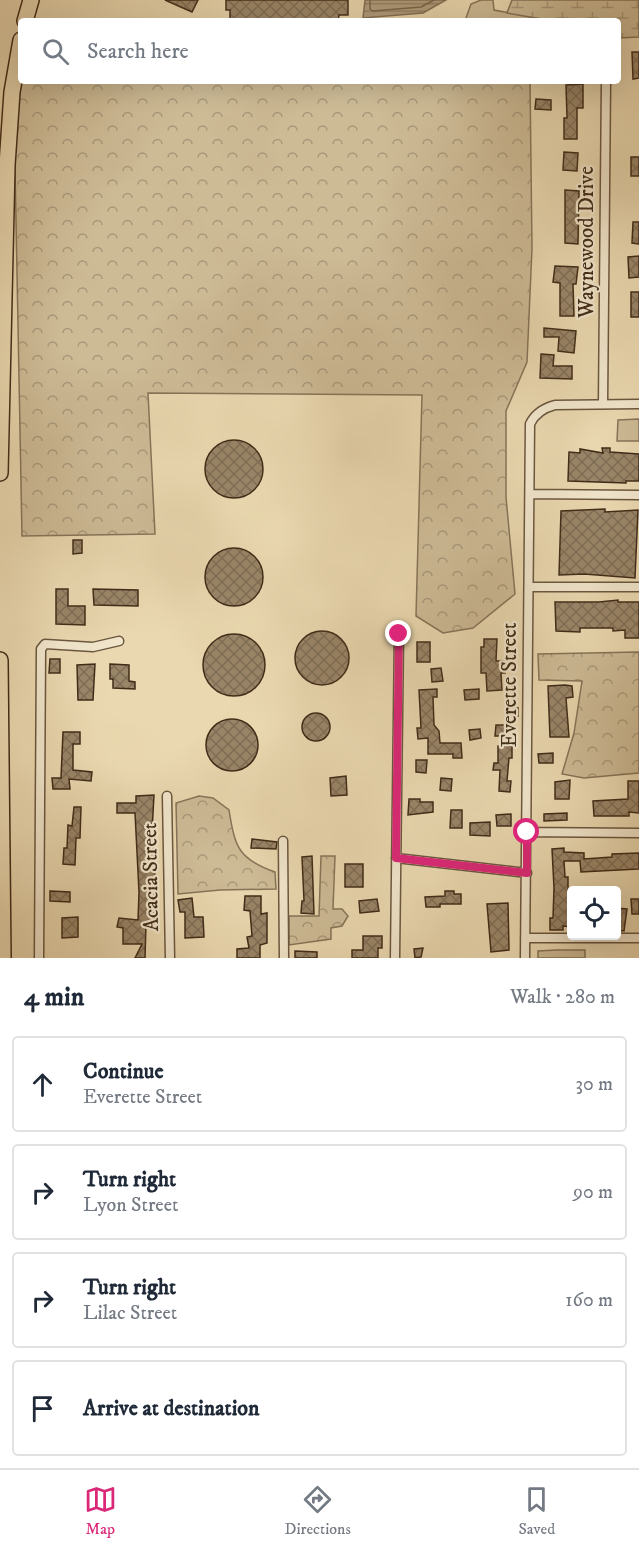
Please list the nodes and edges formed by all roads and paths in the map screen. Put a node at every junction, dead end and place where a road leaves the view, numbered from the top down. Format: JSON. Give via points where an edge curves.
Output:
{"nodes":[{"id":1,"x":31,"y":0,"type":"edge"},
{"id":2,"x":26,"y":18,"type":"edge"},
{"id":3,"x":18,"y":57,"type":"edge"},
{"id":4,"x":606,"y":84,"type":"edge"},
{"id":5,"x":603,"y":404,"type":"junction"},
{"id":6,"x":639,"y":404,"type":"edge"},
{"id":7,"x":0,"y":473,"type":"edge"},
{"id":8,"x":530,"y":494,"type":"junction"},
{"id":9,"x":639,"y":495,"type":"edge"},
{"id":10,"x":529,"y":587,"type":"junction"},
{"id":11,"x":639,"y":587,"type":"edge"},
{"id":12,"x":399,"y":634,"type":"dead end"},
{"id":13,"x":119,"y":641,"type":"dead end"},
{"id":14,"x":0,"y":660,"type":"edge"},
{"id":15,"x":167,"y":796,"type":"dead end"},
{"id":16,"x":527,"y":832,"type":"junction"},
{"id":17,"x":639,"y":833,"type":"edge"},
{"id":18,"x":283,"y":841,"type":"dead end"},
{"id":19,"x":396,"y":858,"type":"junction"},
{"id":20,"x":527,"y":873,"type":"junction"},
{"id":21,"x":525,"y":938,"type":"junction"},
{"id":22,"x":639,"y":938,"type":"edge"},
{"id":23,"x":3,"y":958,"type":"edge"},
{"id":24,"x":39,"y":958,"type":"edge"},
{"id":25,"x":170,"y":958,"type":"edge"},
{"id":26,"x":284,"y":958,"type":"edge"},
{"id":27,"x":395,"y":958,"type":"edge"},
{"id":28,"x":525,"y":958,"type":"edge"}],
"edges":[{"from":1,"to":2,"type":"highway"},
{"from":3,"to":7,"type":"highway","via":[[7,165]]},
{"from":4,"to":5,"type":"street","name":"Waynewood Drive"},
{"from":5,"to":6,"type":"street"},
{"from":5,"to":8,"type":"street","name":"Everette Street","via":[[555,405],[536,414],[530,428]]},
{"from":8,"to":9,"type":"street"},
{"from":8,"to":10,"type":"street","name":"Everette Street"},
{"from":10,"to":11,"type":"street"},
{"from":10,"to":16,"type":"street","name":"Everette Street"},
{"from":12,"to":19,"type":"street"},
{"from":13,"to":24,"type":"street","via":[[93,647],[45,644],[41,649]]},
{"from":14,"to":23,"type":"highway"},
{"from":15,"to":25,"type":"street","name":"Acacia Street"},
{"from":16,"to":17,"type":"street"},
{"from":16,"to":20,"type":"street","name":"Everette Street"},
{"from":18,"to":26,"type":"street"},
{"from":19,"to":20,"type":"street"},
{"from":19,"to":27,"type":"street"},
{"from":20,"to":21,"type":"street","name":"Everette Street"},
{"from":21,"to":22,"type":"street"},
{"from":21,"to":28,"type":"street","name":"Everette Street"}]}
